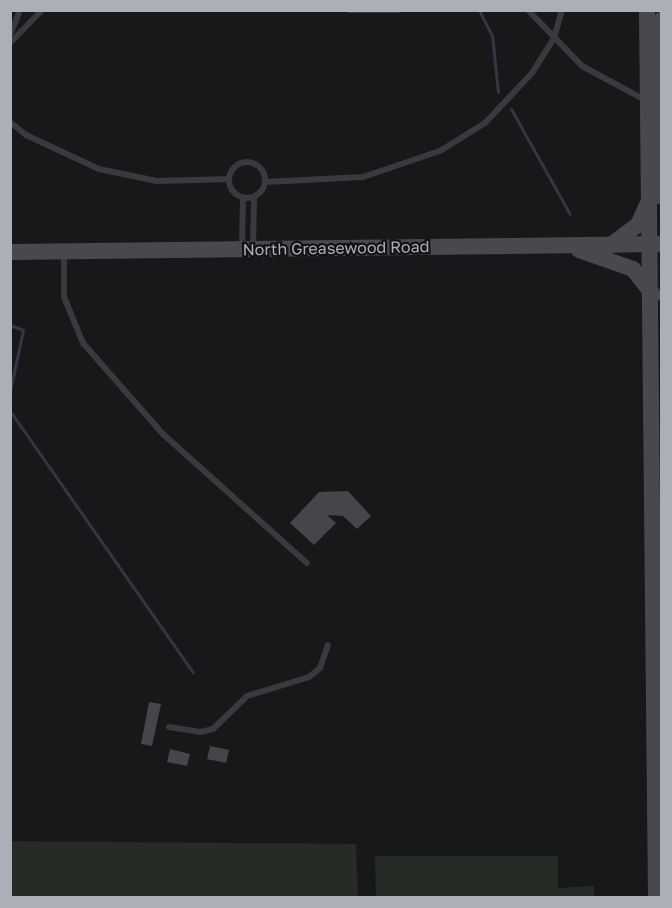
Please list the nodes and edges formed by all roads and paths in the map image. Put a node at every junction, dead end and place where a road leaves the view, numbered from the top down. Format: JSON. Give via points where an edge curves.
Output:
{"nodes":[{"id":1,"x":20,"y":10,"type":"edge"},
{"id":2,"x":42,"y":10,"type":"edge"},
{"id":3,"x":349,"y":10,"type":"edge"},
{"id":4,"x":398,"y":10,"type":"edge"},
{"id":5,"x":528,"y":10,"type":"edge"},
{"id":6,"x":562,"y":10,"type":"edge"},
{"id":7,"x":647,"y":10,"type":"edge"},
{"id":8,"x":662,"y":19,"type":"edge"},
{"id":9,"x":10,"y":35,"type":"edge"},
{"id":10,"x":554,"y":38,"type":"junction"},
{"id":11,"x":10,"y":43,"type":"edge"},
{"id":12,"x":648,"y":101,"type":"junction"},
{"id":13,"x":10,"y":122,"type":"edge"},
{"id":14,"x":229,"y":179,"type":"junction"},
{"id":15,"x":265,"y":182,"type":"junction"},
{"id":16,"x":254,"y":196,"type":"junction"},
{"id":17,"x":243,"y":198,"type":"junction"},
{"id":18,"x":648,"y":203,"type":"junction"},
{"id":19,"x":657,"y":244,"type":"edge"},
{"id":20,"x":565,"y":245,"type":"junction"},
{"id":21,"x":611,"y":245,"type":"junction"},
{"id":22,"x":248,"y":249,"type":"junction"},
{"id":23,"x":64,"y":251,"type":"junction"},
{"id":24,"x":10,"y":252,"type":"edge"},
{"id":25,"x":662,"y":273,"type":"edge"},
{"id":26,"x":654,"y":296,"type":"junction"},
{"id":27,"x":658,"y":404,"type":"edge"},
{"id":28,"x":658,"y":429,"type":"edge"},
{"id":29,"x":658,"y":477,"type":"edge"},
{"id":30,"x":658,"y":529,"type":"edge"},
{"id":31,"x":307,"y":563,"type":"dead end"},
{"id":32,"x":658,"y":634,"type":"edge"},
{"id":33,"x":328,"y":645,"type":"dead end"},
{"id":34,"x":169,"y":727,"type":"dead end"},
{"id":35,"x":659,"y":782,"type":"edge"},
{"id":36,"x":656,"y":897,"type":"edge"}],
"edges":[{"from":1,"to":9,"type":"lane"},
{"from":2,"to":11,"type":"lane"},
{"from":3,"to":4,"type":"lane"},
{"from":5,"to":10,"type":"lane"},
{"from":6,"to":10,"type":"lane"},
{"from":7,"to":12,"type":"main road"},
{"from":8,"to":19,"type":"main road"},
{"from":10,"to":12,"type":"lane","via":[[591,73]]},
{"from":10,"to":15,"type":"lane","via":[[507,101],[440,151],[363,177]]},
{"from":12,"to":18,"type":"main road"},
{"from":13,"to":14,"type":"lane","via":[[26,135],[99,170],[157,181]]},
{"from":14,"to":15,"type":"lane","via":[[237,165],[248,162],[259,166]]},
{"from":14,"to":17,"type":"lane","via":[[231,189]]},
{"from":15,"to":16,"type":"lane"},
{"from":16,"to":17,"type":"lane"},
{"from":16,"to":22,"type":"lane"},
{"from":17,"to":22,"type":"lane"},
{"from":18,"to":19,"type":"main road"},
{"from":18,"to":21,"type":"main road","via":[[638,225]]},
{"from":19,"to":21,"type":"main road","name":"North Greasewood Road"},
{"from":19,"to":26,"type":"main road"},
{"from":20,"to":21,"type":"main road","name":"North Greasewood Road"},
{"from":20,"to":22,"type":"main road","name":"North Greasewood Road"},
{"from":20,"to":26,"type":"main road","via":[[633,269]]},
{"from":22,"to":23,"type":"main road","name":"North Greasewood Road"},
{"from":23,"to":24,"type":"main road","name":"North Greasewood Road"},
{"from":23,"to":31,"type":"lane","via":[[64,297],[83,343],[163,434]]},
{"from":25,"to":26,"type":"main road"},
{"from":26,"to":27,"type":"main road"},
{"from":27,"to":28,"type":"main road"},
{"from":28,"to":29,"type":"main road"},
{"from":29,"to":30,"type":"main road"},
{"from":30,"to":32,"type":"main road"},
{"from":32,"to":35,"type":"main road"},
{"from":33,"to":34,"type":"lane","via":[[320,668],[309,677],[247,696],[213,729],[200,732]]},
{"from":35,"to":36,"type":"main road"}]}
